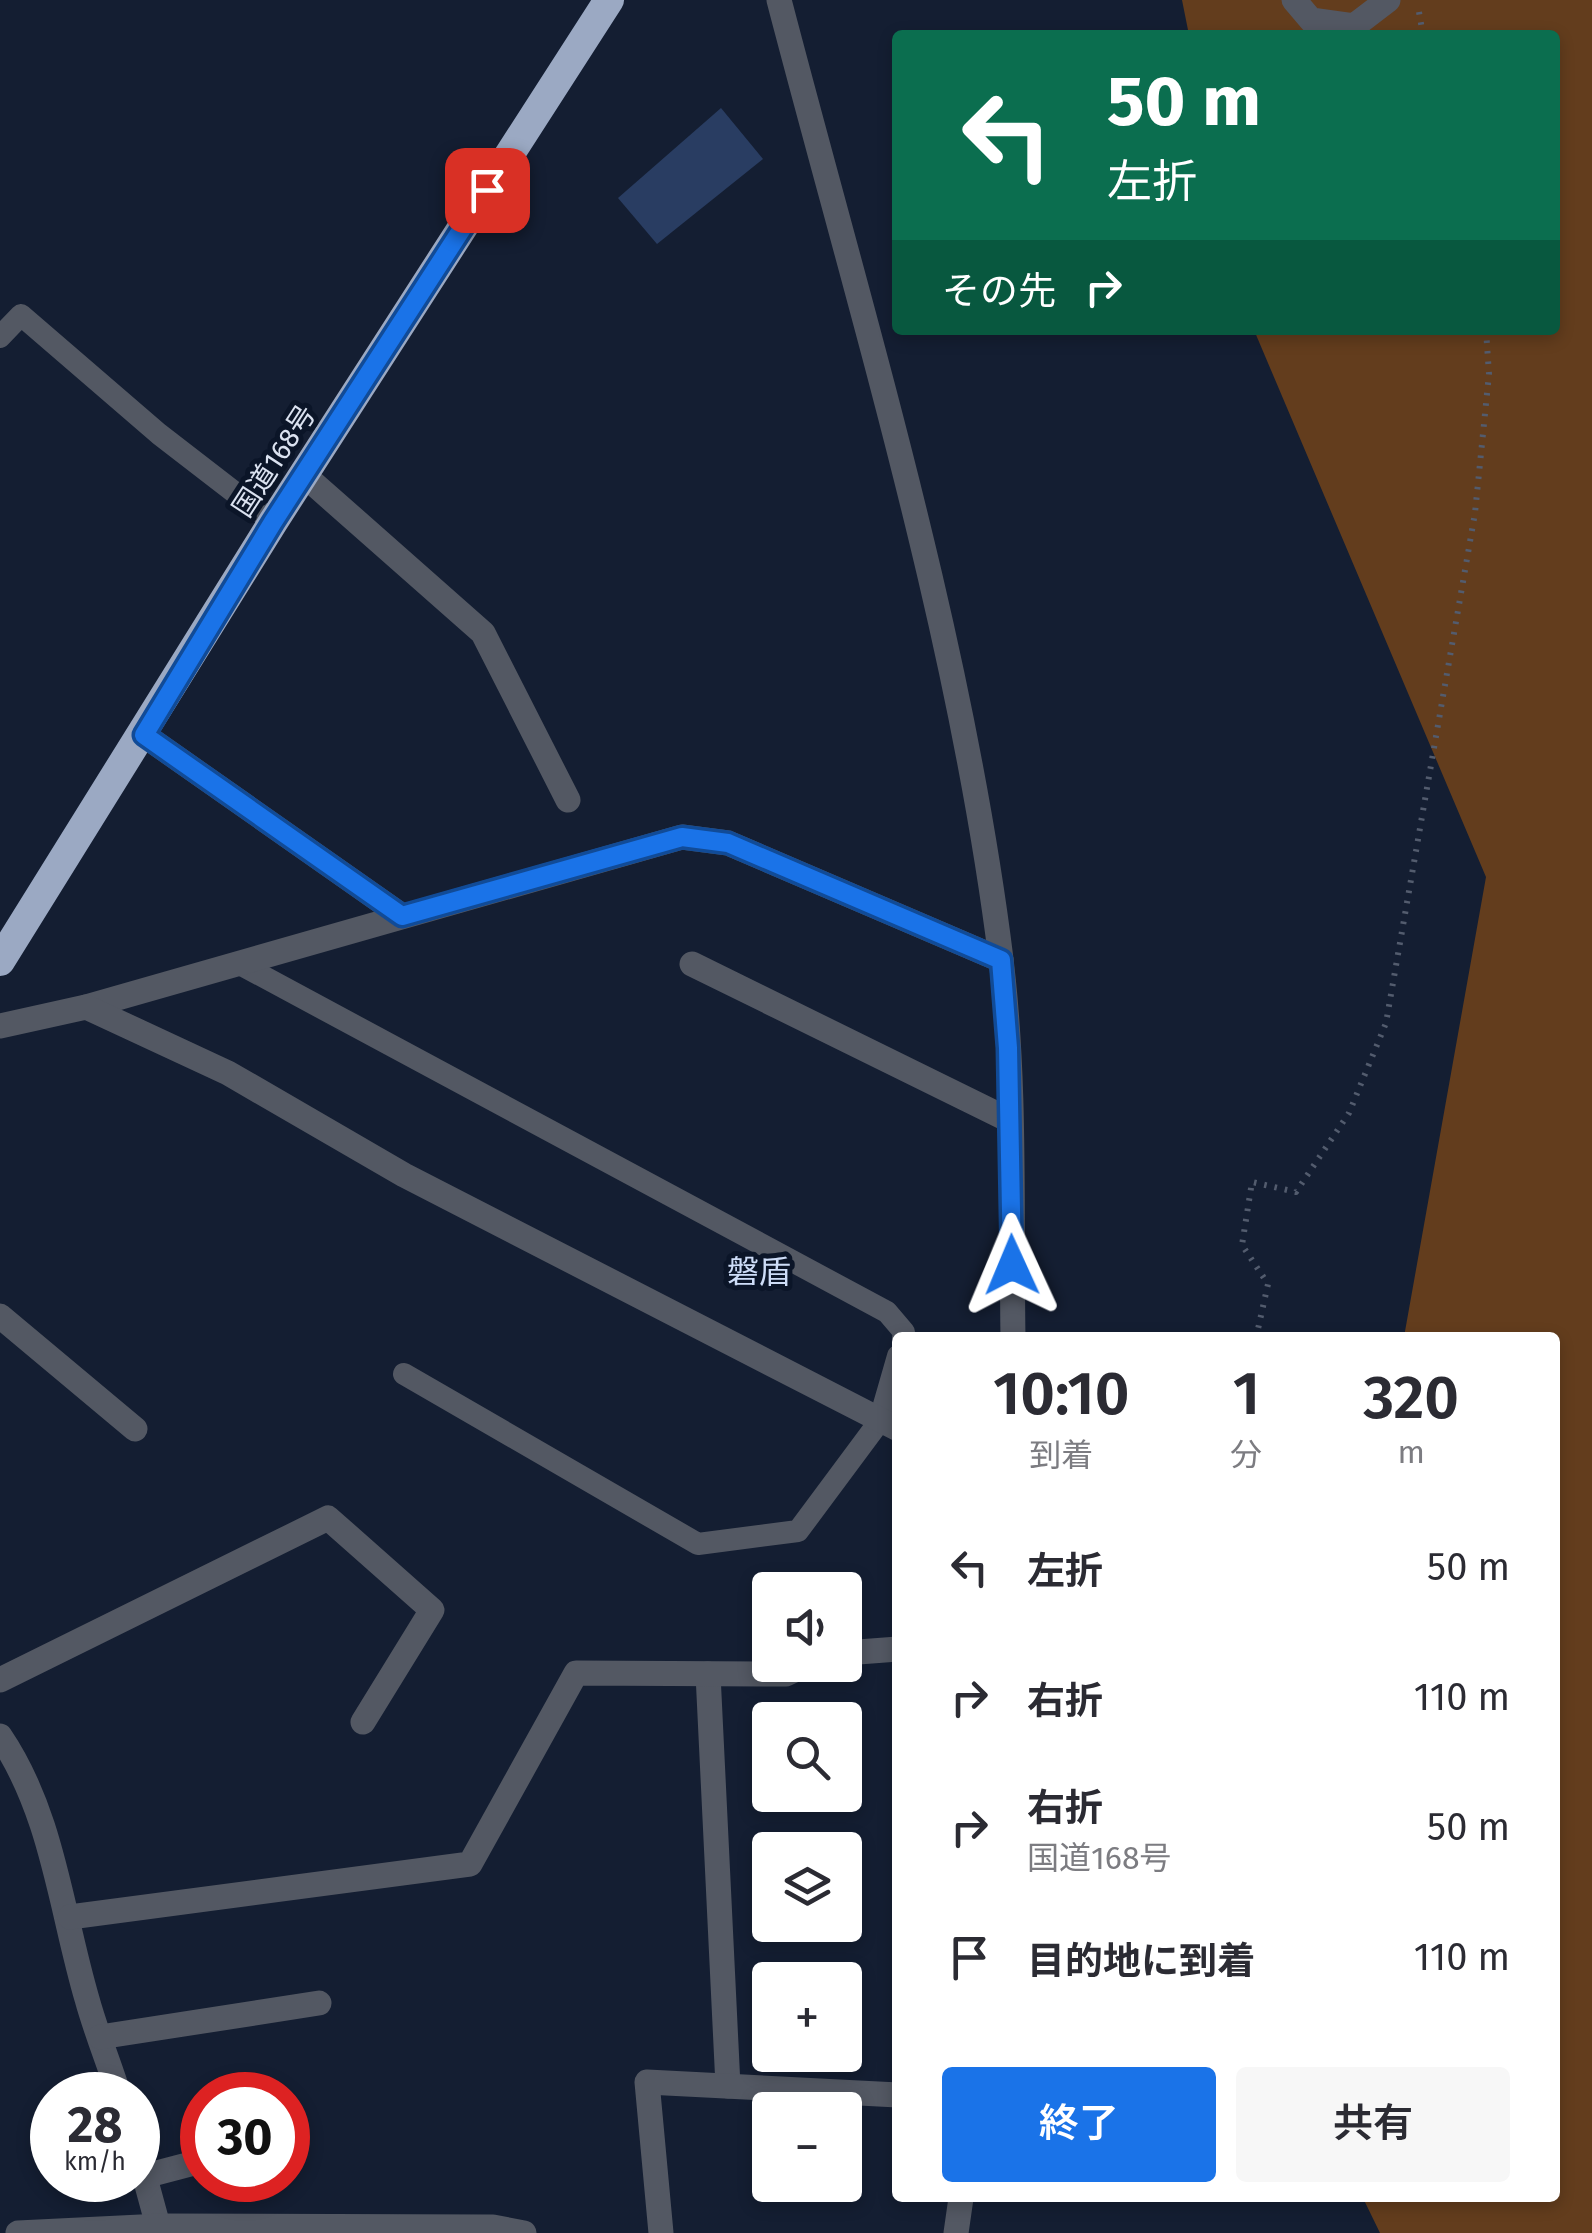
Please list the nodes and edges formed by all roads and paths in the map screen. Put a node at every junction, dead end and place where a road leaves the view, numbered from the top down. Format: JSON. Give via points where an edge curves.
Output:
{"nodes":[{"id":1,"x":610,"y":0,"type":"edge"},
{"id":2,"x":780,"y":0,"type":"edge"},
{"id":3,"x":1294,"y":0,"type":"edge"},
{"id":4,"x":1388,"y":0,"type":"edge"},
{"id":5,"x":1417,"y":0,"type":"edge"},
{"id":6,"x":1423,"y":30,"type":"edge"},
{"id":7,"x":1486,"y":335,"type":"edge"},
{"id":8,"x":0,"y":337,"type":"edge"},
{"id":9,"x":304,"y":475,"type":"junction"},
{"id":10,"x":273,"y":522,"type":"junction"},
{"id":11,"x":144,"y":735,"type":"junction"},
{"id":12,"x":568,"y":800,"type":"dead end"},
{"id":13,"x":402,"y":916,"type":"junction"},
{"id":14,"x":1001,"y":960,"type":"junction"},
{"id":15,"x":0,"y":961,"type":"edge"},
{"id":16,"x":238,"y":963,"type":"junction"},
{"id":17,"x":692,"y":964,"type":"dead end"},
{"id":18,"x":86,"y":1007,"type":"junction"},
{"id":19,"x":0,"y":1026,"type":"edge"},
{"id":20,"x":1009,"y":1120,"type":"junction"},
{"id":21,"x":0,"y":1316,"type":"edge"},
{"id":22,"x":904,"y":1332,"type":"edge"},
{"id":23,"x":1012,"y":1332,"type":"edge"},
{"id":24,"x":1257,"y":1332,"type":"edge"},
{"id":25,"x":404,"y":1374,"type":"dead end"},
{"id":26,"x":892,"y":1398,"type":"edge"},
{"id":27,"x":888,"y":1426,"type":"edge"},
{"id":28,"x":135,"y":1429,"type":"dead end"},
{"id":29,"x":892,"y":1650,"type":"edge"},
{"id":30,"x":862,"y":1651,"type":"edge"},
{"id":31,"x":708,"y":1674,"type":"junction"},
{"id":32,"x":752,"y":1674,"type":"edge"},
{"id":33,"x":0,"y":1680,"type":"edge"},
{"id":34,"x":362,"y":1722,"type":"dead end"},
{"id":35,"x":0,"y":1736,"type":"edge"},
{"id":36,"x":70,"y":1917,"type":"junction"},
{"id":37,"x":319,"y":2004,"type":"dead end"},
{"id":38,"x":100,"y":2037,"type":"junction"},
{"id":39,"x":111,"y":2072,"type":"edge"},
{"id":40,"x":728,"y":2086,"type":"junction"},
{"id":41,"x":892,"y":2094,"type":"edge"},
{"id":42,"x":153,"y":2202,"type":"edge"},
{"id":43,"x":960,"y":2202,"type":"edge"},
{"id":44,"x":161,"y":2229,"type":"edge"},
{"id":45,"x":18,"y":2233,"type":"edge"},
{"id":46,"x":524,"y":2233,"type":"edge"},
{"id":47,"x":660,"y":2233,"type":"edge"},
{"id":48,"x":956,"y":2233,"type":"edge"}],
"edges":[{"from":1,"to":9,"type":"highway","name":"国道168号"},
{"from":2,"to":14,"type":"street","via":[[969,751]]},
{"from":3,"to":4,"type":"street","via":[[1311,20],[1354,26]]},
{"from":5,"to":6,"type":"path"},
{"from":7,"to":24,"type":"path","via":[[1490,374],[1475,513],[1386,1023],[1348,1114],[1296,1192],[1252,1182],[1242,1245],[1268,1284]]},
{"from":8,"to":10,"type":"lane","via":[[21,314]]},
{"from":9,"to":10,"type":"highway","name":"国道168号"},
{"from":9,"to":12,"type":"street","via":[[483,634]]},
{"from":10,"to":11,"type":"highway","name":"国道168号"},
{"from":11,"to":13,"type":"street"},
{"from":11,"to":15,"type":"highway","name":"国道168号"},
{"from":13,"to":14,"type":"street","via":[[682,837],[728,843]]},
{"from":13,"to":16,"type":"street"},
{"from":14,"to":20,"type":"street"},
{"from":16,"to":18,"type":"street"},
{"from":16,"to":22,"type":"lane","via":[[888,1312]]},
{"from":17,"to":20,"type":"street"},
{"from":18,"to":19,"type":"street"},
{"from":18,"to":27,"type":"street","via":[[228,1073],[404,1175]]},
{"from":20,"to":23,"type":"street"},
{"from":21,"to":28,"type":"street"},
{"from":25,"to":27,"type":"lane","via":[[698,1544],[798,1531]]},
{"from":26,"to":27,"type":"lane"},
{"from":29,"to":30,"type":"street"},
{"from":31,"to":32,"type":"street"},
{"from":31,"to":36,"type":"street","via":[[576,1673],[470,1864]]},
{"from":31,"to":40,"type":"street"},
{"from":33,"to":34,"type":"street","via":[[328,1518],[432,1610]]},
{"from":35,"to":36,"type":"street","via":[[30,1791]]},
{"from":36,"to":38,"type":"street"},
{"from":37,"to":38,"type":"street"},
{"from":38,"to":39,"type":"street"},
{"from":40,"to":41,"type":"street"},
{"from":40,"to":47,"type":"street","via":[[646,2082]]},
{"from":42,"to":44,"type":"street"},
{"from":43,"to":48,"type":"street"},
{"from":44,"to":45,"type":"street"},
{"from":44,"to":46,"type":"street","via":[[493,2227]]}]}
